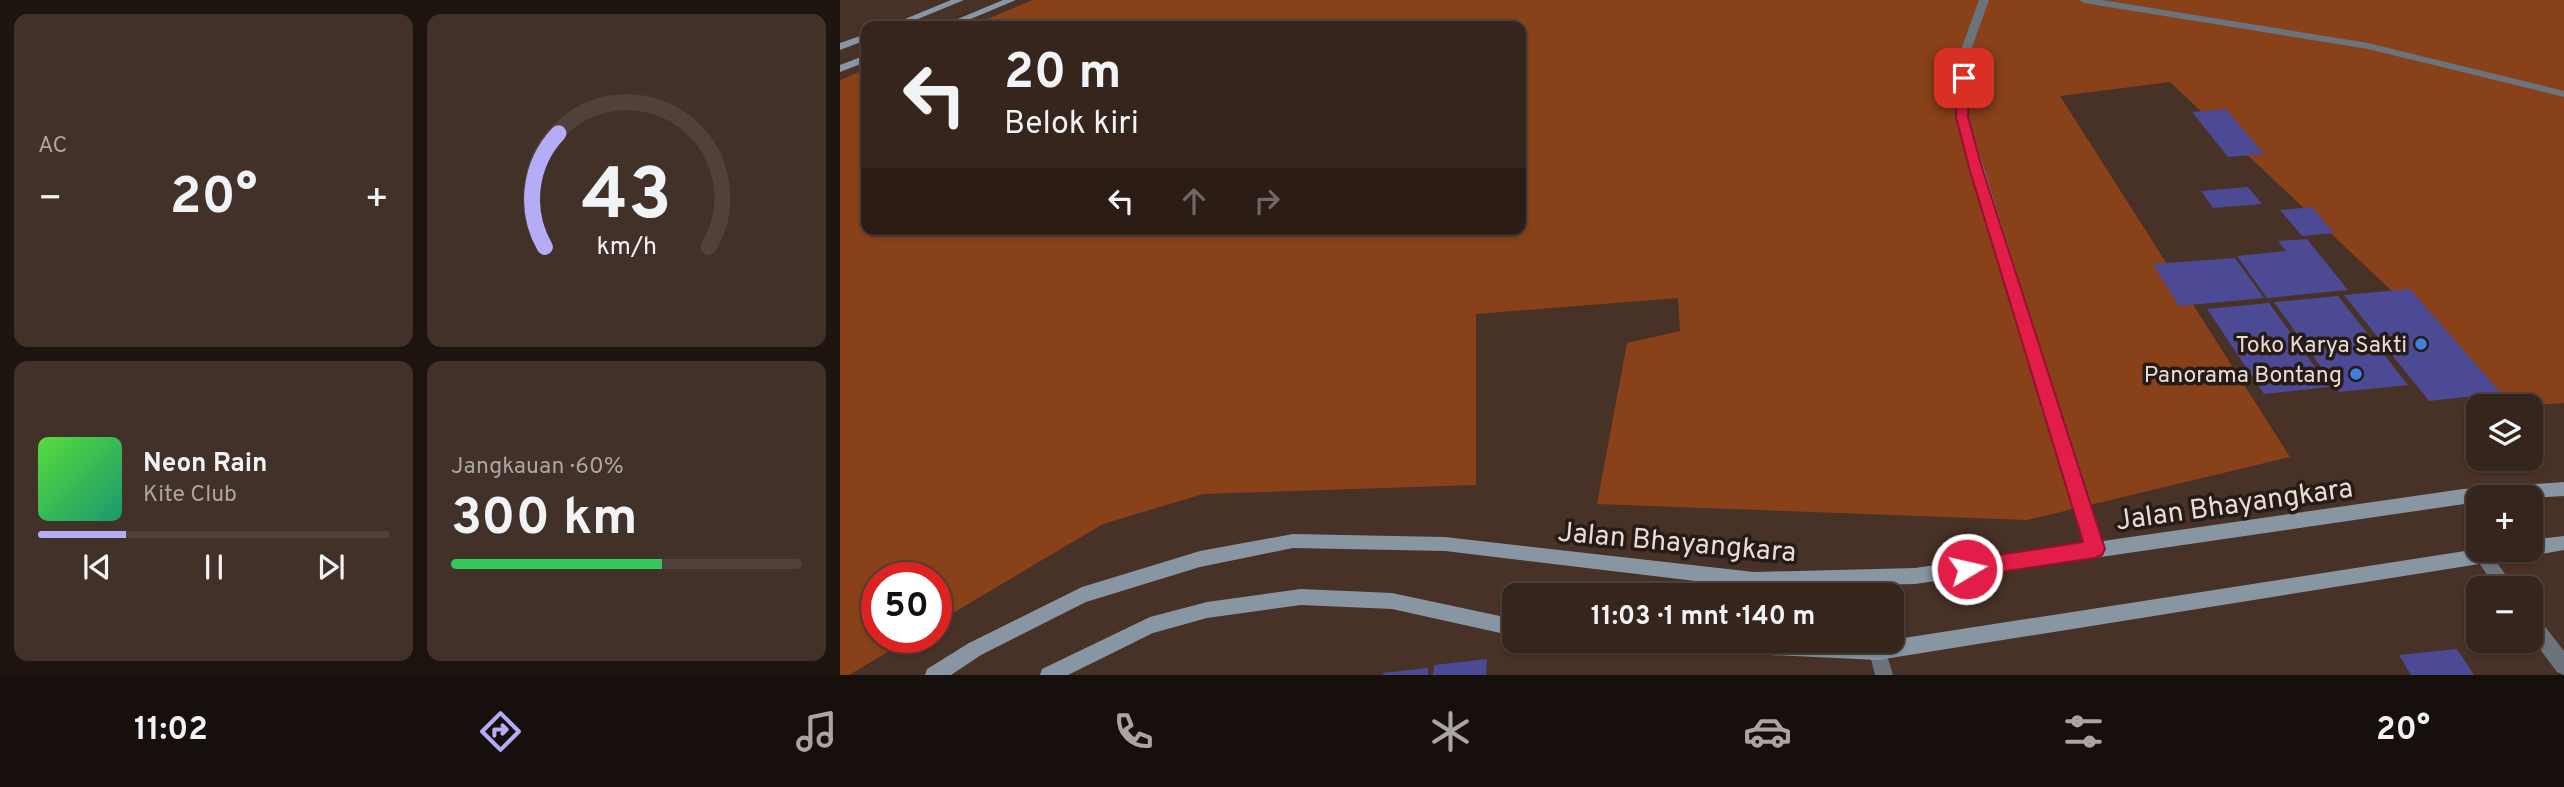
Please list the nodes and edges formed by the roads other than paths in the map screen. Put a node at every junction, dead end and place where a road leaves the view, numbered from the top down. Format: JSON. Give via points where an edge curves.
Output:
{"nodes":[{"id":1,"x":959,"y":0,"type":"edge"},
{"id":2,"x":1011,"y":0,"type":"edge"},
{"id":3,"x":1984,"y":0,"type":"edge"},
{"id":4,"x":2084,"y":0,"type":"edge"},
{"id":5,"x":906,"y":21,"type":"edge"},
{"id":6,"x":958,"y":21,"type":"edge"},
{"id":7,"x":861,"y":39,"type":"edge"},
{"id":8,"x":840,"y":47,"type":"edge"},
{"id":9,"x":861,"y":60,"type":"edge"},
{"id":10,"x":840,"y":69,"type":"edge"},
{"id":11,"x":2564,"y":94,"type":"edge"},
{"id":12,"x":2564,"y":489,"type":"edge"},
{"id":13,"x":2564,"y":543,"type":"edge"},
{"id":14,"x":2543,"y":546,"type":"edge"},
{"id":15,"x":2095,"y":549,"type":"junction"},
{"id":16,"x":2466,"y":556,"type":"edge"},
{"id":17,"x":2486,"y":562,"type":"edge"},
{"id":18,"x":2497,"y":576,"type":"edge"},
{"id":19,"x":1502,"y":625,"type":"edge"},
{"id":20,"x":2543,"y":638,"type":"edge"},
{"id":21,"x":1904,"y":647,"type":"edge"},
{"id":22,"x":1878,"y":653,"type":"edge"},
{"id":23,"x":2564,"y":666,"type":"edge"},
{"id":24,"x":934,"y":675,"type":"edge"},
{"id":25,"x":1049,"y":675,"type":"edge"},
{"id":26,"x":1884,"y":675,"type":"edge"}],
"edges":[{"from":1,"to":5,"type":"main road"},
{"from":2,"to":6,"type":"main road"},
{"from":3,"to":15,"type":"street","via":[[1967,47],[1962,117]]},
{"from":4,"to":11,"type":"street","via":[[2368,46]]},
{"from":7,"to":8,"type":"main road"},
{"from":9,"to":10,"type":"main road"},
{"from":12,"to":15,"type":"main road","name":"Jalan Bhayangkara","via":[[2463,496]]},
{"from":13,"to":14,"type":"main road"},
{"from":15,"to":24,"type":"main road","name":"Jalan Bhayangkara","via":[[1915,576],[1754,580],[1445,544],[1293,541],[1200,559],[1082,595]]},
{"from":16,"to":21,"type":"main road"},
{"from":17,"to":18,"type":"street"},
{"from":19,"to":25,"type":"main road","via":[[1392,601],[1301,597],[1207,610],[1150,625]]},
{"from":20,"to":23,"type":"street"},
{"from":22,"to":26,"type":"street"}]}
